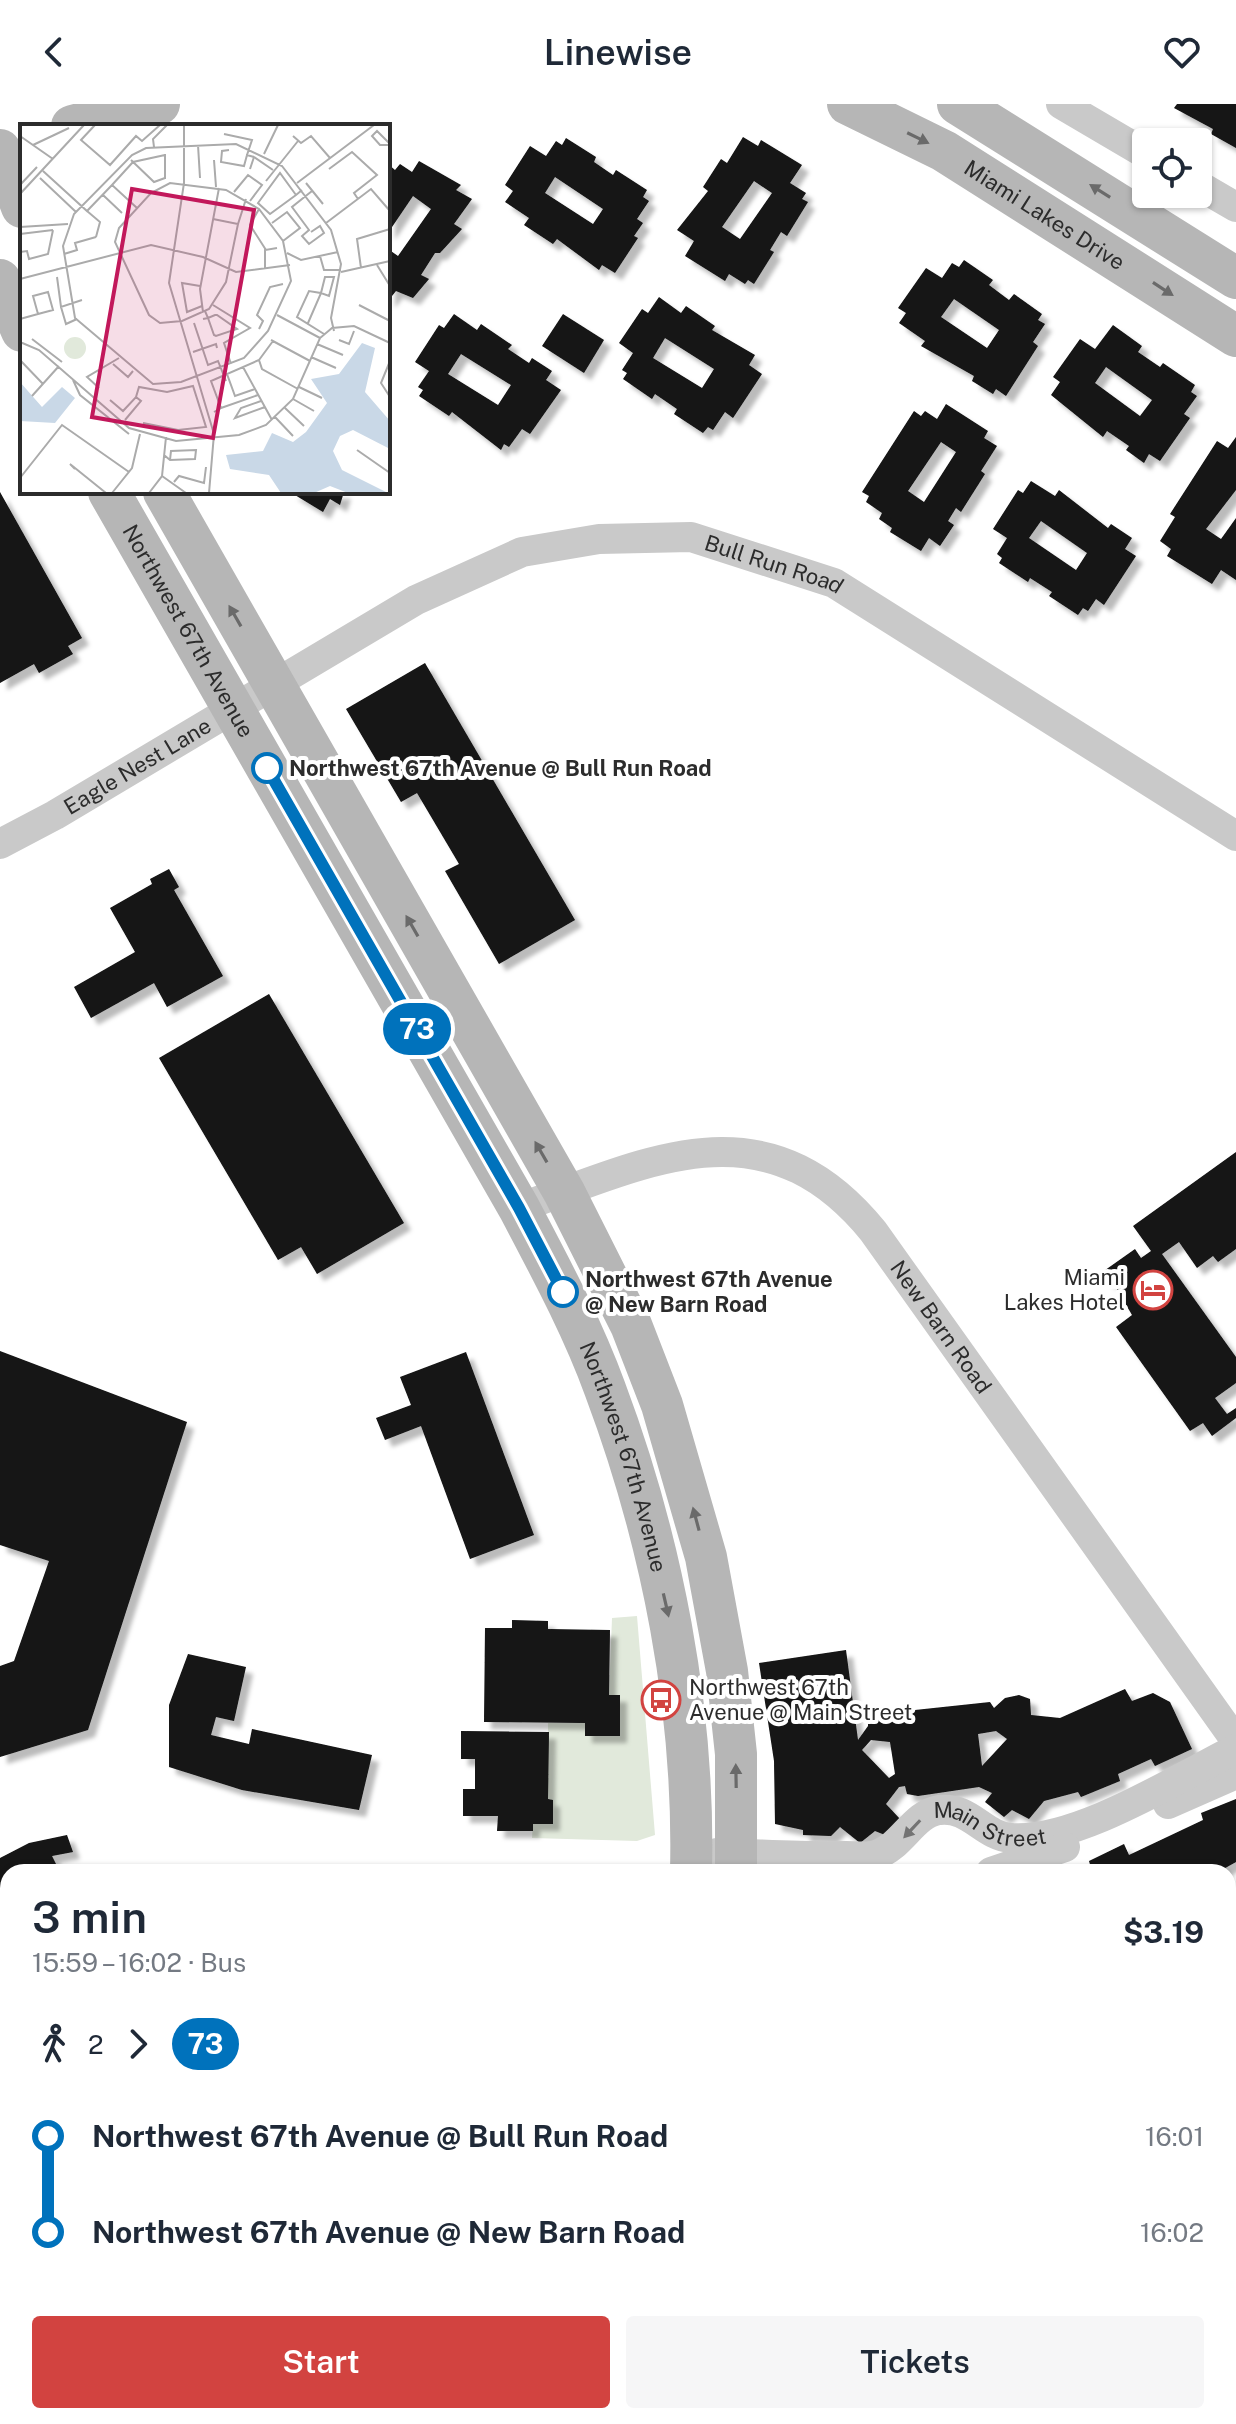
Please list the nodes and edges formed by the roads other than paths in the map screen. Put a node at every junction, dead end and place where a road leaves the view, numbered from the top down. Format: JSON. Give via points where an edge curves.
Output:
{"nodes":[{"id":1,"x":159,"y":104,"type":"edge"},
{"id":2,"x":848,"y":104,"type":"edge"},
{"id":3,"x":1061,"y":104,"type":"edge"},
{"id":4,"x":981,"y":110,"type":"edge"},
{"id":5,"x":80,"y":124,"type":"edge"},
{"id":6,"x":20,"y":139,"type":"edge"},
{"id":7,"x":1132,"y":146,"type":"edge"},
{"id":8,"x":0,"y":147,"type":"edge"},
{"id":9,"x":1212,"y":193,"type":"edge"},
{"id":10,"x":20,"y":202,"type":"edge"},
{"id":11,"x":1236,"y":207,"type":"edge"},
{"id":12,"x":1236,"y":278,"type":"edge"},
{"id":13,"x":0,"y":280,"type":"edge"},
{"id":14,"x":20,"y":326,"type":"edge"},
{"id":15,"x":1236,"y":336,"type":"edge"},
{"id":16,"x":110,"y":494,"type":"edge"},
{"id":17,"x":165,"y":494,"type":"edge"},
{"id":18,"x":273,"y":684,"type":"junction"},
{"id":19,"x":233,"y":707,"type":"junction"},
{"id":20,"x":1236,"y":836,"type":"edge"},
{"id":21,"x":0,"y":844,"type":"edge"},
{"id":22,"x":564,"y":1192,"type":"junction"},
{"id":23,"x":519,"y":1208,"type":"junction"},
{"id":24,"x":1236,"y":1741,"type":"edge"},
{"id":25,"x":1236,"y":1749,"type":"edge"},
{"id":26,"x":1236,"y":1774,"type":"edge"},
{"id":27,"x":691,"y":1862,"type":"edge"},
{"id":28,"x":737,"y":1863,"type":"edge"},
{"id":29,"x":1014,"y":1864,"type":"edge"}],
"edges":[{"from":1,"to":5,"type":"main road"},
{"from":2,"to":15,"type":"main road","name":"Miami Lakes Drive","one_way":true,"via":[[944,151]]},
{"from":3,"to":7,"type":"street"},
{"from":12,"to":4,"type":"main road","one_way":true},
{"from":6,"to":8,"type":"main road"},
{"from":8,"to":10,"type":"main road"},
{"from":9,"to":11,"type":"street"},
{"from":13,"to":14,"type":"main road"},
{"from":16,"to":19,"type":"main road","name":"Northwest 67th Avenue"},
{"from":18,"to":17,"type":"main road","one_way":true},
{"from":18,"to":19,"type":"street","name":"Eagle Nest Lane"},
{"from":18,"to":20,"type":"street","name":"Bull Run Road","via":[[416,600],[522,552],[599,539],[691,537],[834,583]]},
{"from":22,"to":18,"type":"main road","one_way":true},
{"from":19,"to":21,"type":"street","name":"Eagle Nest Lane"},
{"from":19,"to":23,"type":"main road","name":"Northwest 67th Avenue"},
{"from":22,"to":23,"type":"street","name":"New Barn Road"},
{"from":22,"to":24,"type":"street","name":"New Barn Road","via":[[658,1158],[727,1150],[795,1169],[852,1205]]},
{"from":28,"to":22,"type":"main road","one_way":true,"via":[[736,1754],[706,1557],[662,1405],[631,1325]]},
{"from":23,"to":27,"type":"main road","name":"Northwest 67th Avenue","one_way":true,"via":[[568,1301],[634,1472],[679,1674]]},
{"from":25,"to":28,"type":"street","name":"Main Street","one_way":true,"via":[[1068,1830],[1009,1838],[949,1809],[921,1818],[899,1843],[875,1856]]},
{"from":26,"to":29,"type":"street","name":"Main Street","via":[[1096,1836]]},
{"from":27,"to":28,"type":"street","name":"Main Street"}]}
